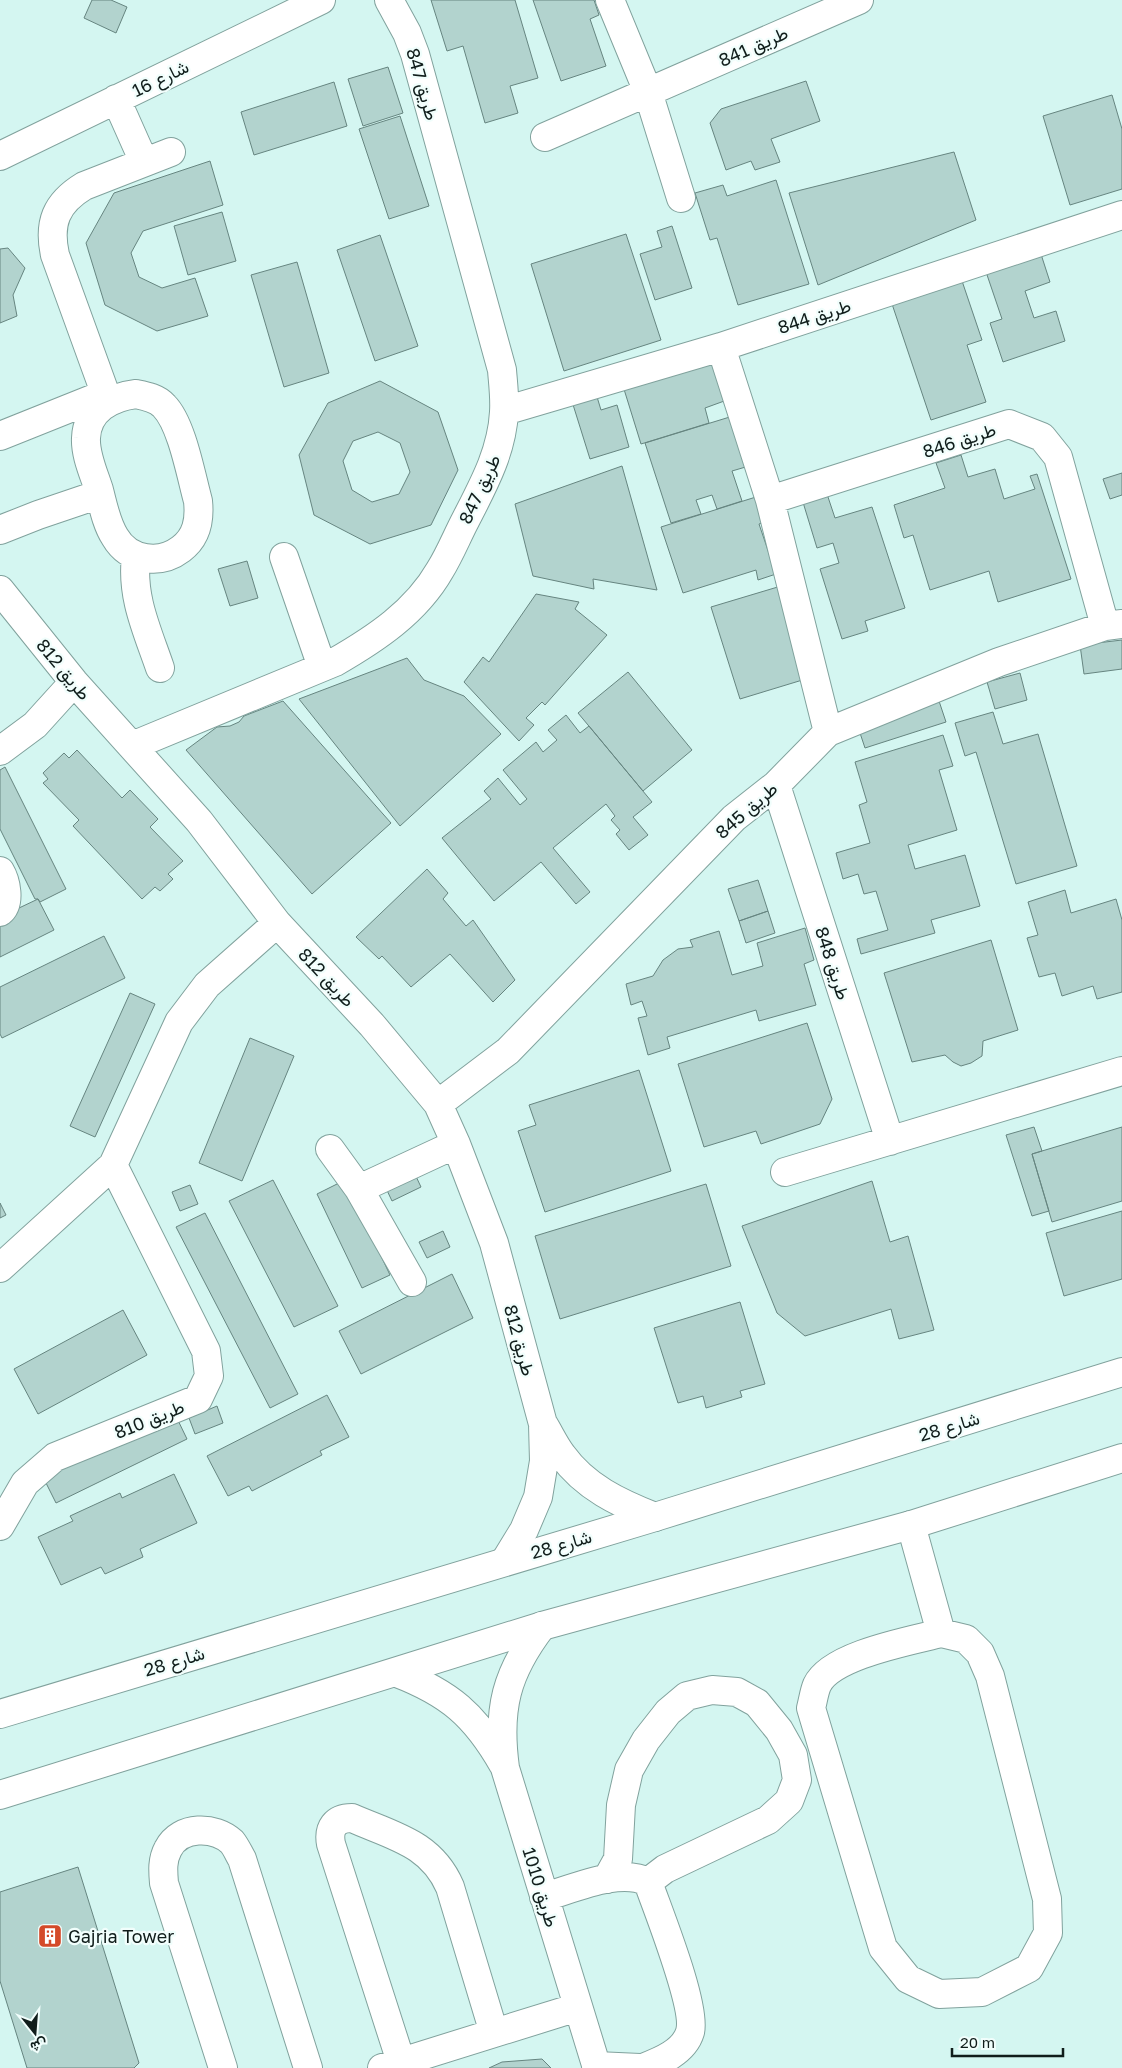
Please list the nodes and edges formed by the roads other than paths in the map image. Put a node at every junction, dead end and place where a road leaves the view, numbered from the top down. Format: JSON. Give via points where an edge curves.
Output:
{"nodes":[{"id":1,"x":320,"y":0,"type":"edge"},
{"id":2,"x":389,"y":0,"type":"edge"},
{"id":3,"x":610,"y":0,"type":"edge"},
{"id":4,"x":859,"y":0,"type":"edge"},
{"id":5,"x":648,"y":92,"type":"junction"},
{"id":6,"x":116,"y":99,"type":"junction"},
{"id":7,"x":545,"y":137,"type":"dead end"},
{"id":8,"x":171,"y":152,"type":"dead end"},
{"id":9,"x":0,"y":156,"type":"edge"},
{"id":10,"x":144,"y":162,"type":"junction"},
{"id":11,"x":681,"y":198,"type":"dead end"},
{"id":12,"x":1122,"y":215,"type":"edge"},
{"id":13,"x":721,"y":347,"type":"junction"},
{"id":14,"x":106,"y":398,"type":"junction"},
{"id":15,"x":504,"y":411,"type":"junction"},
{"id":16,"x":0,"y":436,"type":"edge"},
{"id":17,"x":100,"y":494,"type":"junction"},
{"id":18,"x":770,"y":500,"type":"junction"},
{"id":19,"x":0,"y":530,"type":"edge"},
{"id":20,"x":136,"y":556,"type":"junction"},
{"id":21,"x":284,"y":557,"type":"dead end"},
{"id":22,"x":0,"y":590,"type":"edge"},
{"id":23,"x":1113,"y":625,"type":"edge"},
{"id":24,"x":322,"y":667,"type":"junction"},
{"id":25,"x":160,"y":668,"type":"dead end"},
{"id":26,"x":74,"y":682,"type":"junction"},
{"id":27,"x":828,"y":732,"type":"junction"},
{"id":28,"x":132,"y":746,"type":"junction"},
{"id":29,"x":0,"y":751,"type":"edge"},
{"id":30,"x":776,"y":785,"type":"junction"},
{"id":31,"x":0,"y":871,"type":"edge"},
{"id":32,"x":0,"y":912,"type":"edge"},
{"id":33,"x":277,"y":923,"type":"junction"},
{"id":34,"x":1122,"y":1071,"type":"edge"},
{"id":35,"x":438,"y":1104,"type":"junction"},
{"id":36,"x":890,"y":1141,"type":"junction"},
{"id":37,"x":456,"y":1144,"type":"junction"},
{"id":38,"x":330,"y":1149,"type":"dead end"},
{"id":39,"x":113,"y":1165,"type":"junction"},
{"id":40,"x":785,"y":1172,"type":"dead end"},
{"id":41,"x":359,"y":1189,"type":"junction"},
{"id":42,"x":0,"y":1268,"type":"edge"},
{"id":43,"x":412,"y":1282,"type":"dead end"},
{"id":44,"x":1122,"y":1372,"type":"edge"},
{"id":45,"x":543,"y":1424,"type":"junction"},
{"id":46,"x":1122,"y":1458,"type":"edge"},
{"id":47,"x":655,"y":1517,"type":"junction"},
{"id":48,"x":0,"y":1526,"type":"edge"},
{"id":49,"x":912,"y":1526,"type":"junction"},
{"id":50,"x":505,"y":1561,"type":"junction"},
{"id":51,"x":542,"y":1626,"type":"junction"},
{"id":52,"x":941,"y":1633,"type":"junction"},
{"id":53,"x":397,"y":1672,"type":"junction"},
{"id":54,"x":0,"y":1714,"type":"edge"},
{"id":55,"x":504,"y":1768,"type":"junction"},
{"id":56,"x":0,"y":1796,"type":"edge"},
{"id":57,"x":607,"y":1879,"type":"junction"},
{"id":58,"x":648,"y":1882,"type":"junction"},
{"id":59,"x":544,"y":1897,"type":"junction"},
{"id":60,"x":578,"y":2007,"type":"junction"},
{"id":61,"x":494,"y":2033,"type":"junction"},
{"id":62,"x":391,"y":2065,"type":"edge"},
{"id":63,"x":596,"y":2067,"type":"edge"},
{"id":64,"x":224,"y":2068,"type":"edge"},
{"id":65,"x":308,"y":2068,"type":"edge"},
{"id":66,"x":642,"y":2068,"type":"edge"}],
"edges":[{"from":1,"to":6,"type":"street","name":"شارع 16"},
{"from":2,"to":15,"type":"street","name":"طريق 847","via":[[415,54],[502,370]]},
{"from":3,"to":5,"type":"street"},
{"from":4,"to":5,"type":"street","name":"طريق 841"},
{"from":5,"to":7,"type":"street","name":"طريق 841"},
{"from":5,"to":11,"type":"street"},
{"from":6,"to":9,"type":"street","name":"شارع 16"},
{"from":6,"to":10,"type":"street"},
{"from":8,"to":10,"type":"street"},
{"from":10,"to":14,"type":"street","via":[[73,193],[57,213],[53,225],[55,255]]},
{"from":12,"to":13,"type":"street","name":"طريق 844"},
{"from":13,"to":15,"type":"street","name":"طريق 844"},
{"from":13,"to":18,"type":"street"},
{"from":14,"to":16,"type":"street"},
{"from":14,"to":17,"type":"street","via":[[89,424],[86,438]]},
{"from":14,"to":20,"type":"street","via":[[136,394],[163,404],[178,429],[198,501],[198,526],[184,548],[161,558]]},
{"from":15,"to":24,"type":"street","name":"طريق 847","via":[[492,468],[439,571],[393,624],[365,645]]},
{"from":17,"to":19,"type":"street"},
{"from":17,"to":20,"type":"street","via":[[115,539]]},
{"from":18,"to":23,"type":"street","name":"طريق 846","via":[[1009,424],[1042,437],[1058,457]]},
{"from":18,"to":27,"type":"street"},
{"from":20,"to":25,"type":"street","via":[[136,597]]},
{"from":21,"to":24,"type":"street"},
{"from":22,"to":26,"type":"street","name":"طريق 812"},
{"from":23,"to":27,"type":"street","name":"طريق 845","via":[[999,662]]},
{"from":24,"to":28,"type":"street","name":"طريق 847"},
{"from":26,"to":28,"type":"street","name":"طريق 812"},
{"from":26,"to":29,"type":"street","via":[[35,725]]},
{"from":27,"to":30,"type":"street","name":"طريق 845"},
{"from":28,"to":33,"type":"street","name":"طريق 812","via":[[199,821]]},
{"from":30,"to":35,"type":"street","name":"طريق 845","via":[[734,818],[508,1052]]},
{"from":30,"to":36,"type":"street","name":"طريق 848"},
{"from":31,"to":32,"type":"street","via":[[7,895]]},
{"from":33,"to":35,"type":"street","name":"طريق 812","via":[[372,1025]]},
{"from":33,"to":39,"type":"street","via":[[207,986],[179,1022]]},
{"from":34,"to":36,"type":"street"},
{"from":35,"to":37,"type":"street","name":"طريق 812"},
{"from":36,"to":40,"type":"street"},
{"from":37,"to":41,"type":"street"},
{"from":37,"to":45,"type":"street","name":"طريق 812","via":[[494,1244]]},
{"from":38,"to":41,"type":"street"},
{"from":39,"to":42,"type":"street"},
{"from":39,"to":48,"type":"street","name":"طريق 810","via":[[206,1351],[209,1376],[198,1398],[55,1457],[25,1483]]},
{"from":41,"to":43,"type":"street"},
{"from":44,"to":47,"type":"street","name":"شارع 28"},
{"from":45,"to":47,"type":"street","name":"طريق 812","via":[[563,1456],[588,1483],[620,1503]]},
{"from":45,"to":50,"type":"street","name":"طريق 812","via":[[544,1460],[538,1496],[524,1530]]},
{"from":46,"to":49,"type":"street"},
{"from":47,"to":50,"type":"street","name":"شارع 28"},
{"from":49,"to":51,"type":"street"},
{"from":49,"to":52,"type":"street"},
{"from":50,"to":54,"type":"street","name":"شارع 28"},
{"from":51,"to":53,"type":"street"},
{"from":51,"to":55,"type":"street","name":"طريق 1010","via":[[527,1646],[506,1692],[501,1742]]},
{"from":52,"to":52,"type":"street","via":[[966,1639],[980,1654],[990,1676],[1047,1899],[1048,1933],[1029,1968],[982,1992],[939,1994],[908,1979],[883,1948],[812,1708],[818,1684],[834,1667],[864,1653]]},
{"from":53,"to":55,"type":"street","name":"طريق 1010","via":[[424,1683],[472,1718]]},
{"from":53,"to":56,"type":"street"},
{"from":55,"to":59,"type":"street","name":"طريق 1010"},
{"from":57,"to":58,"type":"street","via":[[624,1875]]},
{"from":57,"to":58,"type":"street","via":[[618,1859],[621,1804],[629,1770],[646,1740],[668,1712],[686,1696],[712,1690],[737,1692],[758,1703],[793,1754],[797,1780],[789,1802],[768,1820],[665,1869]]},
{"from":57,"to":59,"type":"street"},
{"from":58,"to":66,"type":"street","via":[[690,2009],[690,2032],[681,2048],[663,2061]]},
{"from":59,"to":60,"type":"street","name":"طريق 1010"},
{"from":60,"to":61,"type":"street"},
{"from":60,"to":63,"type":"street","name":"طريق 1010"},
{"from":61,"to":62,"type":"street"},
{"from":61,"to":62,"type":"street","via":[[443,1872],[420,1848],[352,1818],[341,1818],[333,1824],[329,1834],[331,1844]]},
{"from":63,"to":66,"type":"street"},
{"from":64,"to":65,"type":"street","via":[[164,1883],[162,1865],[169,1847],[182,1835],[200,1830],[218,1833],[233,1843],[242,1859]]}]}
